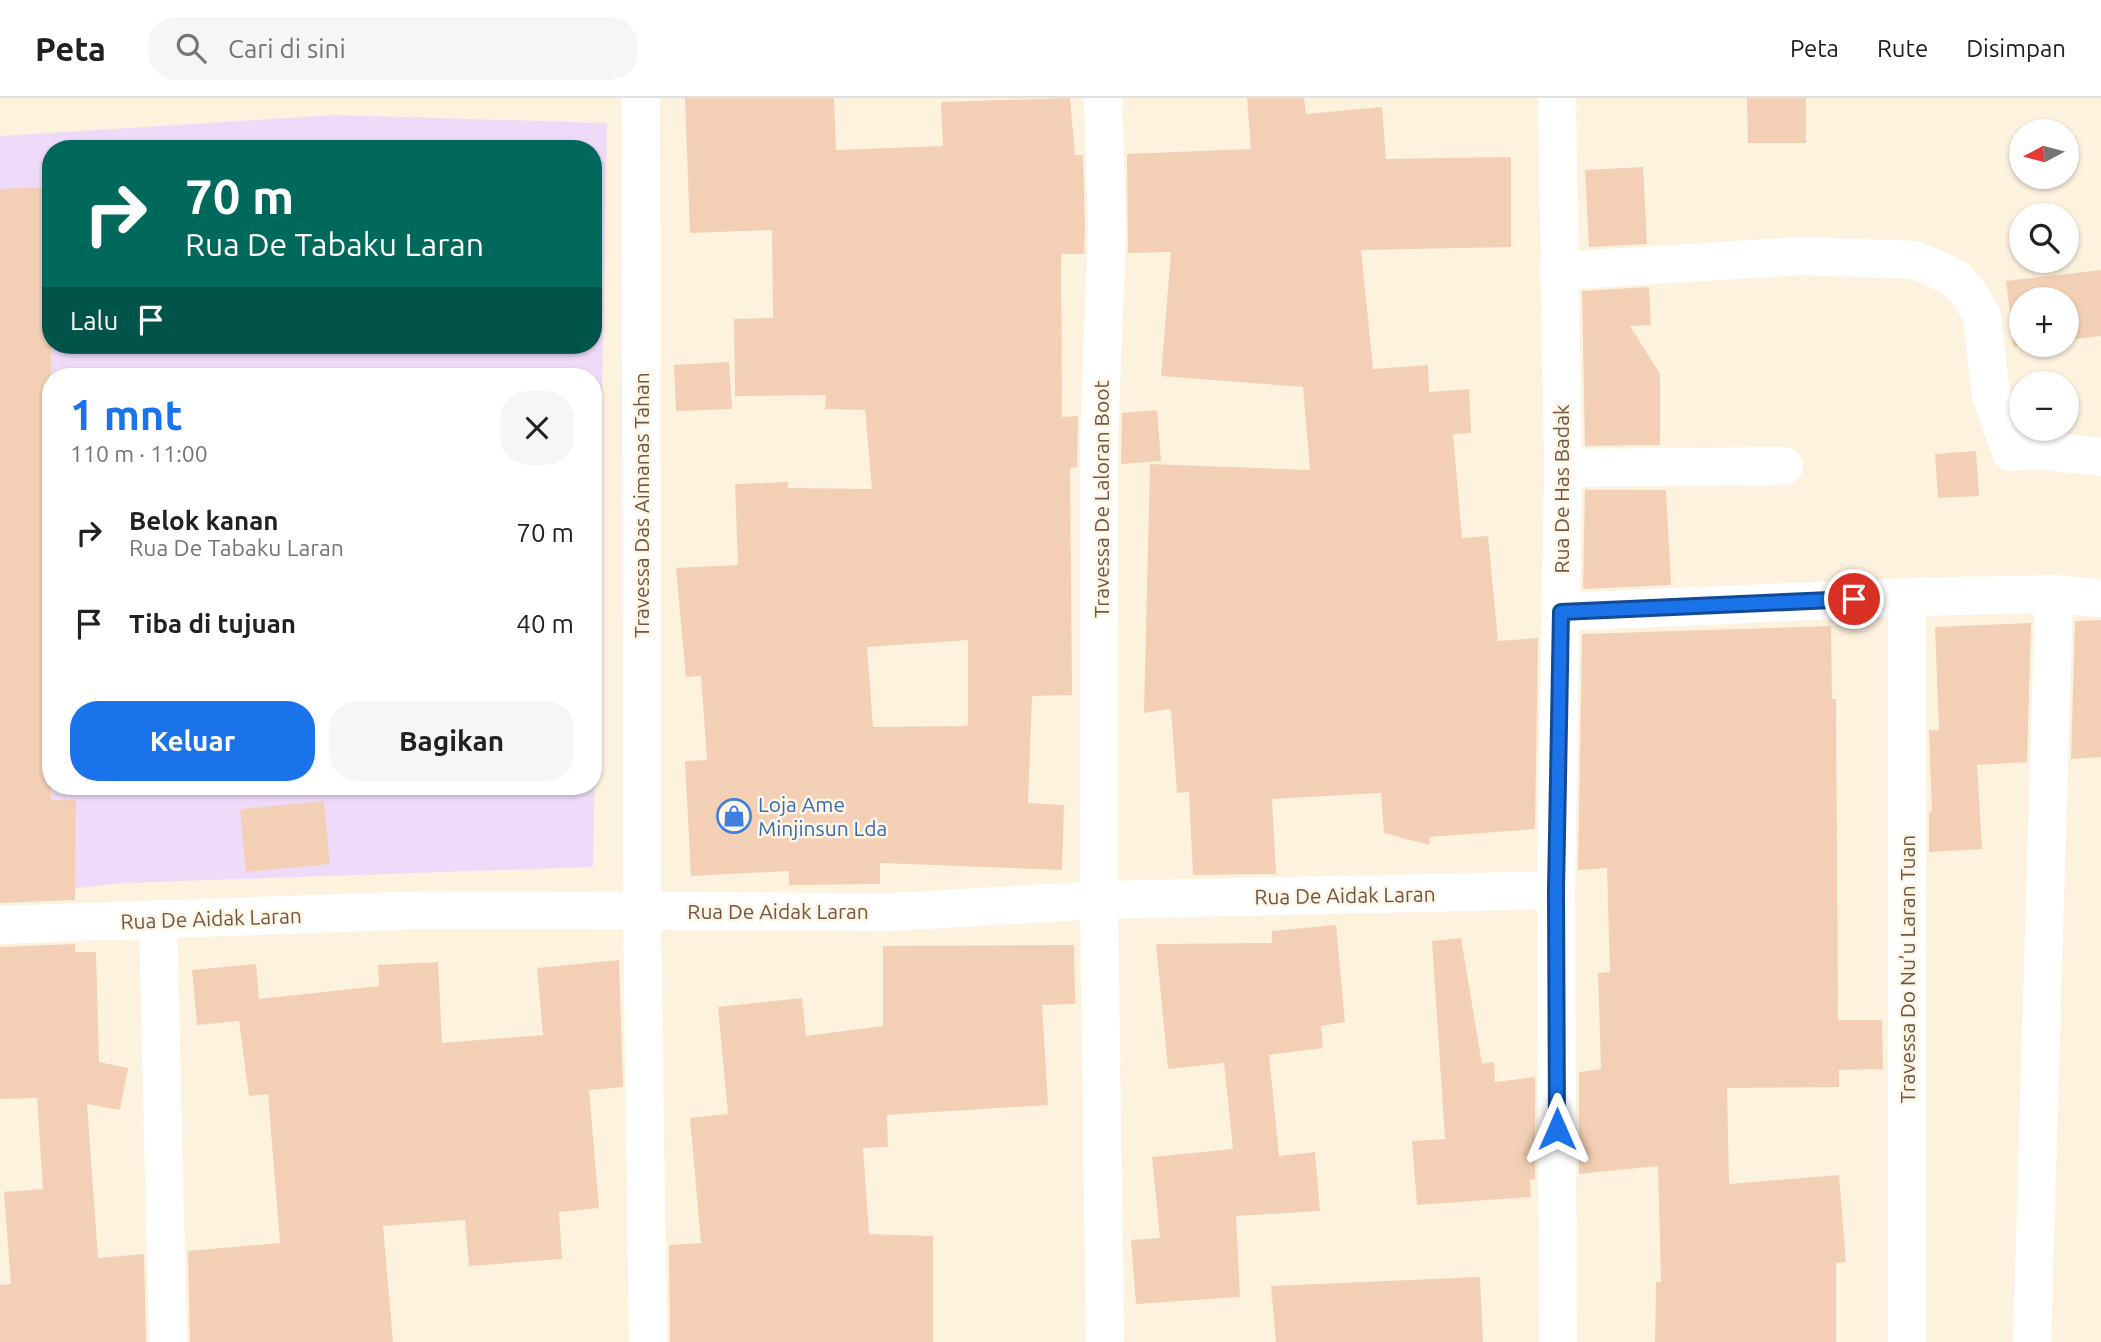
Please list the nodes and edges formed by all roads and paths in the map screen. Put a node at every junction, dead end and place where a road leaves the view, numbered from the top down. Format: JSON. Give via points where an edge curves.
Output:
{"nodes":[{"id":1,"x":640,"y":98,"type":"edge"},
{"id":2,"x":1103,"y":98,"type":"edge"},
{"id":3,"x":1558,"y":98,"type":"edge"},
{"id":4,"x":1558,"y":271,"type":"junction"},
{"id":5,"x":2101,"y":457,"type":"edge"},
{"id":6,"x":1784,"y":466,"type":"dead end"},
{"id":7,"x":1563,"y":468,"type":"junction"},
{"id":8,"x":2054,"y":594,"type":"junction"},
{"id":9,"x":1907,"y":597,"type":"junction"},
{"id":10,"x":2101,"y":598,"type":"edge"},
{"id":11,"x":1561,"y":612,"type":"junction"},
{"id":12,"x":1556,"y":890,"type":"junction"},
{"id":13,"x":1099,"y":900,"type":"junction"},
{"id":14,"x":642,"y":911,"type":"junction"},
{"id":15,"x":158,"y":919,"type":"junction"},
{"id":16,"x":0,"y":925,"type":"edge"},
{"id":17,"x":168,"y":1342,"type":"edge"},
{"id":18,"x":648,"y":1342,"type":"edge"},
{"id":19,"x":1105,"y":1342,"type":"edge"},
{"id":20,"x":1558,"y":1342,"type":"edge"},
{"id":21,"x":1907,"y":1342,"type":"edge"},
{"id":22,"x":2032,"y":1342,"type":"edge"}],
"edges":[{"from":1,"to":14,"type":"street","name":"Travessa Das Aimanas Tahan"},
{"from":2,"to":13,"type":"street","name":"Travessa De Laloran Boot","via":[[1107,228],[1099,441]]},
{"from":3,"to":4,"type":"street","name":"Rua De Has Badak"},
{"from":4,"to":5,"type":"street","via":[[1801,256],[1915,260],[1955,278],[1982,316],[1991,396],[2011,452]]},
{"from":4,"to":7,"type":"street","name":"Rua De Has Badak"},
{"from":6,"to":7,"type":"street"},
{"from":7,"to":11,"type":"street","name":"Rua De Has Badak"},
{"from":8,"to":9,"type":"street"},
{"from":8,"to":10,"type":"street"},
{"from":8,"to":22,"type":"street"},
{"from":9,"to":11,"type":"street"},
{"from":9,"to":21,"type":"street","name":"Travessa Do Nu’u Laran Tuan"},
{"from":11,"to":12,"type":"street","name":"Rua De Has Badak"},
{"from":12,"to":13,"type":"street","name":"Rua De Aidak Laran"},
{"from":12,"to":20,"type":"street","name":"Rua De Has Badak"},
{"from":13,"to":14,"type":"street","name":"Rua De Aidak Laran","via":[[891,912]]},
{"from":13,"to":19,"type":"street","name":"Travessa De Laloran Boot"},
{"from":14,"to":15,"type":"street","name":"Rua De Aidak Laran","via":[[427,910]]},
{"from":14,"to":18,"type":"street","name":"Travessa Das Aimanas Tahan"},
{"from":15,"to":16,"type":"street","name":"Rua De Aidak Laran"},
{"from":15,"to":17,"type":"street"}]}
